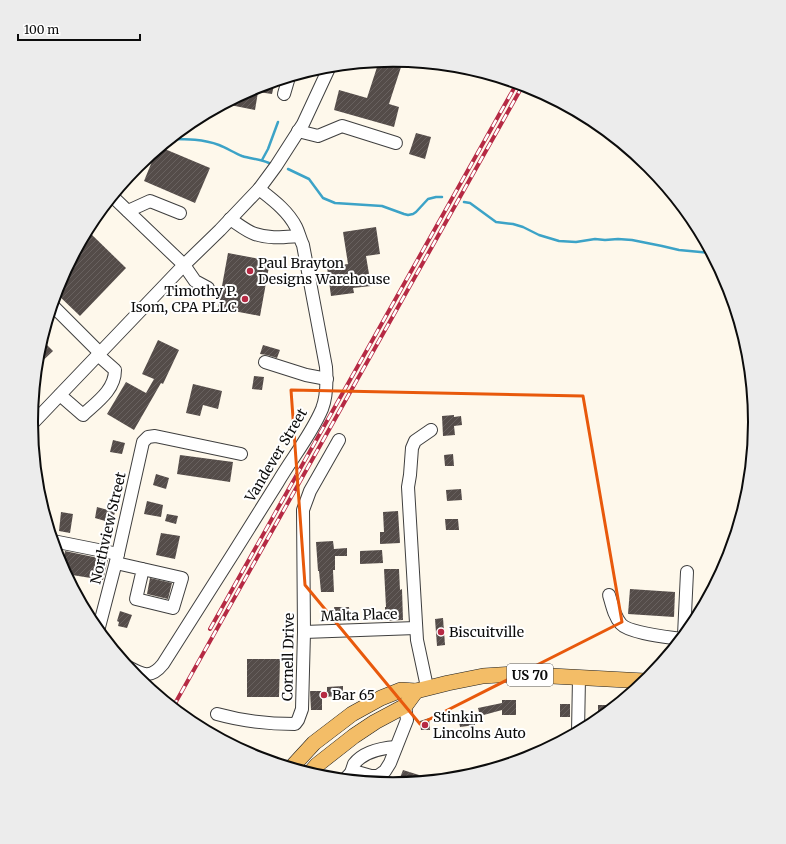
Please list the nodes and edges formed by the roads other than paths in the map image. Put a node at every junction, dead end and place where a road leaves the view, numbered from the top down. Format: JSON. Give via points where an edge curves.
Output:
{"nodes":[{"id":1,"x":327,"y":74,"type":"edge"},
{"id":2,"x":287,"y":83,"type":"edge"},
{"id":3,"x":284,"y":94,"type":"dead end"},
{"id":4,"x":298,"y":131,"type":"junction"},
{"id":5,"x":396,"y":142,"type":"dead end"},
{"id":6,"x":259,"y":189,"type":"junction"},
{"id":7,"x":116,"y":200,"type":"edge"},
{"id":8,"x":128,"y":211,"type":"junction"},
{"id":9,"x":180,"y":213,"type":"dead end"},
{"id":10,"x":230,"y":219,"type":"junction"},
{"id":11,"x":299,"y":236,"type":"junction"},
{"id":12,"x":184,"y":265,"type":"junction"},
{"id":13,"x":208,"y":288,"type":"dead end"},
{"id":14,"x":56,"y":310,"type":"edge"},
{"id":15,"x":99,"y":354,"type":"junction"},
{"id":16,"x":265,"y":362,"type":"dead end"},
{"id":17,"x":327,"y":379,"type":"junction"},
{"id":18,"x":60,"y":395,"type":"junction"},
{"id":19,"x":38,"y":417,"type":"edge"},
{"id":20,"x":431,"y":430,"type":"dead end"},
{"id":21,"x":339,"y":440,"type":"dead end"},
{"id":22,"x":241,"y":454,"type":"dead end"},
{"id":23,"x":59,"y":543,"type":"edge"},
{"id":24,"x":117,"y":558,"type":"junction"},
{"id":25,"x":143,"y":569,"type":"dead end"},
{"id":26,"x":687,"y":572,"type":"dead end"},
{"id":27,"x":609,"y":595,"type":"dead end"},
{"id":28,"x":100,"y":622,"type":"edge"},
{"id":29,"x":685,"y":624,"type":"edge"},
{"id":30,"x":416,"y":628,"type":"junction"},
{"id":31,"x":304,"y":632,"type":"junction"},
{"id":32,"x":675,"y":638,"type":"edge"},
{"id":33,"x":143,"y":674,"type":"edge"},
{"id":34,"x":579,"y":678,"type":"junction"},
{"id":35,"x":636,"y":681,"type":"edge"},
{"id":36,"x":422,"y":689,"type":"junction"},
{"id":37,"x":405,"y":706,"type":"junction"},
{"id":38,"x":217,"y":714,"type":"dead end"},
{"id":39,"x":578,"y":724,"type":"edge"},
{"id":40,"x":396,"y":747,"type":"junction"},
{"id":41,"x":295,"y":763,"type":"edge"},
{"id":42,"x":314,"y":768,"type":"edge"},
{"id":43,"x":349,"y":774,"type":"edge"},
{"id":44,"x":352,"y":774,"type":"edge"},
{"id":45,"x":362,"y":775,"type":"edge"},
{"id":46,"x":377,"y":776,"type":"edge"}],
"edges":[{"from":1,"to":4,"type":"street"},
{"from":2,"to":3,"type":"street"},
{"from":4,"to":5,"type":"street","via":[[318,136],[342,126]]},
{"from":4,"to":6,"type":"street"},
{"from":6,"to":10,"type":"street"},
{"from":6,"to":11,"type":"street","name":"Vandever Street","via":[[286,213],[296,226]]},
{"from":7,"to":8,"type":"street"},
{"from":8,"to":9,"type":"street","via":[[150,201]]},
{"from":8,"to":12,"type":"street"},
{"from":10,"to":11,"type":"street","via":[[255,234],[278,238]]},
{"from":10,"to":12,"type":"street"},
{"from":11,"to":17,"type":"street","name":"Vandever Street","via":[[323,347]]},
{"from":12,"to":13,"type":"street","via":[[195,281]]},
{"from":12,"to":15,"type":"street"},
{"from":14,"to":15,"type":"street"},
{"from":15,"to":18,"type":"street"},
{"from":15,"to":18,"type":"street","via":[[115,370],[115,377],[104,396],[83,415]]},
{"from":16,"to":17,"type":"street"},
{"from":17,"to":33,"type":"street","name":"Vandever Street","via":[[324,401],[317,421],[163,664],[157,671]]},
{"from":18,"to":19,"type":"street"},
{"from":20,"to":30,"type":"street","via":[[415,441],[412,448],[408,487]]},
{"from":21,"to":31,"type":"street","name":"Cornell Drive","via":[[310,491],[303,510]]},
{"from":22,"to":24,"type":"street","name":"Northview Street","via":[[155,436],[148,437],[143,442]]},
{"from":23,"to":24,"type":"street"},
{"from":24,"to":25,"type":"street"},
{"from":24,"to":28,"type":"street","name":"Northview Street"},
{"from":26,"to":29,"type":"street"},
{"from":27,"to":32,"type":"street","via":[[622,625],[638,632]]},
{"from":30,"to":31,"type":"street","name":"Malta Place"},
{"from":30,"to":36,"type":"street"},
{"from":31,"to":38,"type":"street","name":"Cornell Drive","via":[[302,709],[295,724],[273,724]]},
{"from":34,"to":35,"type":"main road","number":"US 70"},
{"from":34,"to":36,"type":"main road","number":"US 70","via":[[514,674],[483,676]]},
{"from":34,"to":39,"type":"street"},
{"from":36,"to":37,"type":"main road"},
{"from":36,"to":41,"type":"main road","number":"US 70","via":[[401,690],[352,714],[314,742]]},
{"from":37,"to":40,"type":"street","via":[[407,720]]},
{"from":37,"to":42,"type":"main road","via":[[354,736]]},
{"from":40,"to":43,"type":"street","via":[[381,748],[359,759]]},
{"from":40,"to":46,"type":"street","via":[[385,772]]},
{"from":44,"to":45,"type":"street","via":[[357,772]]}]}
